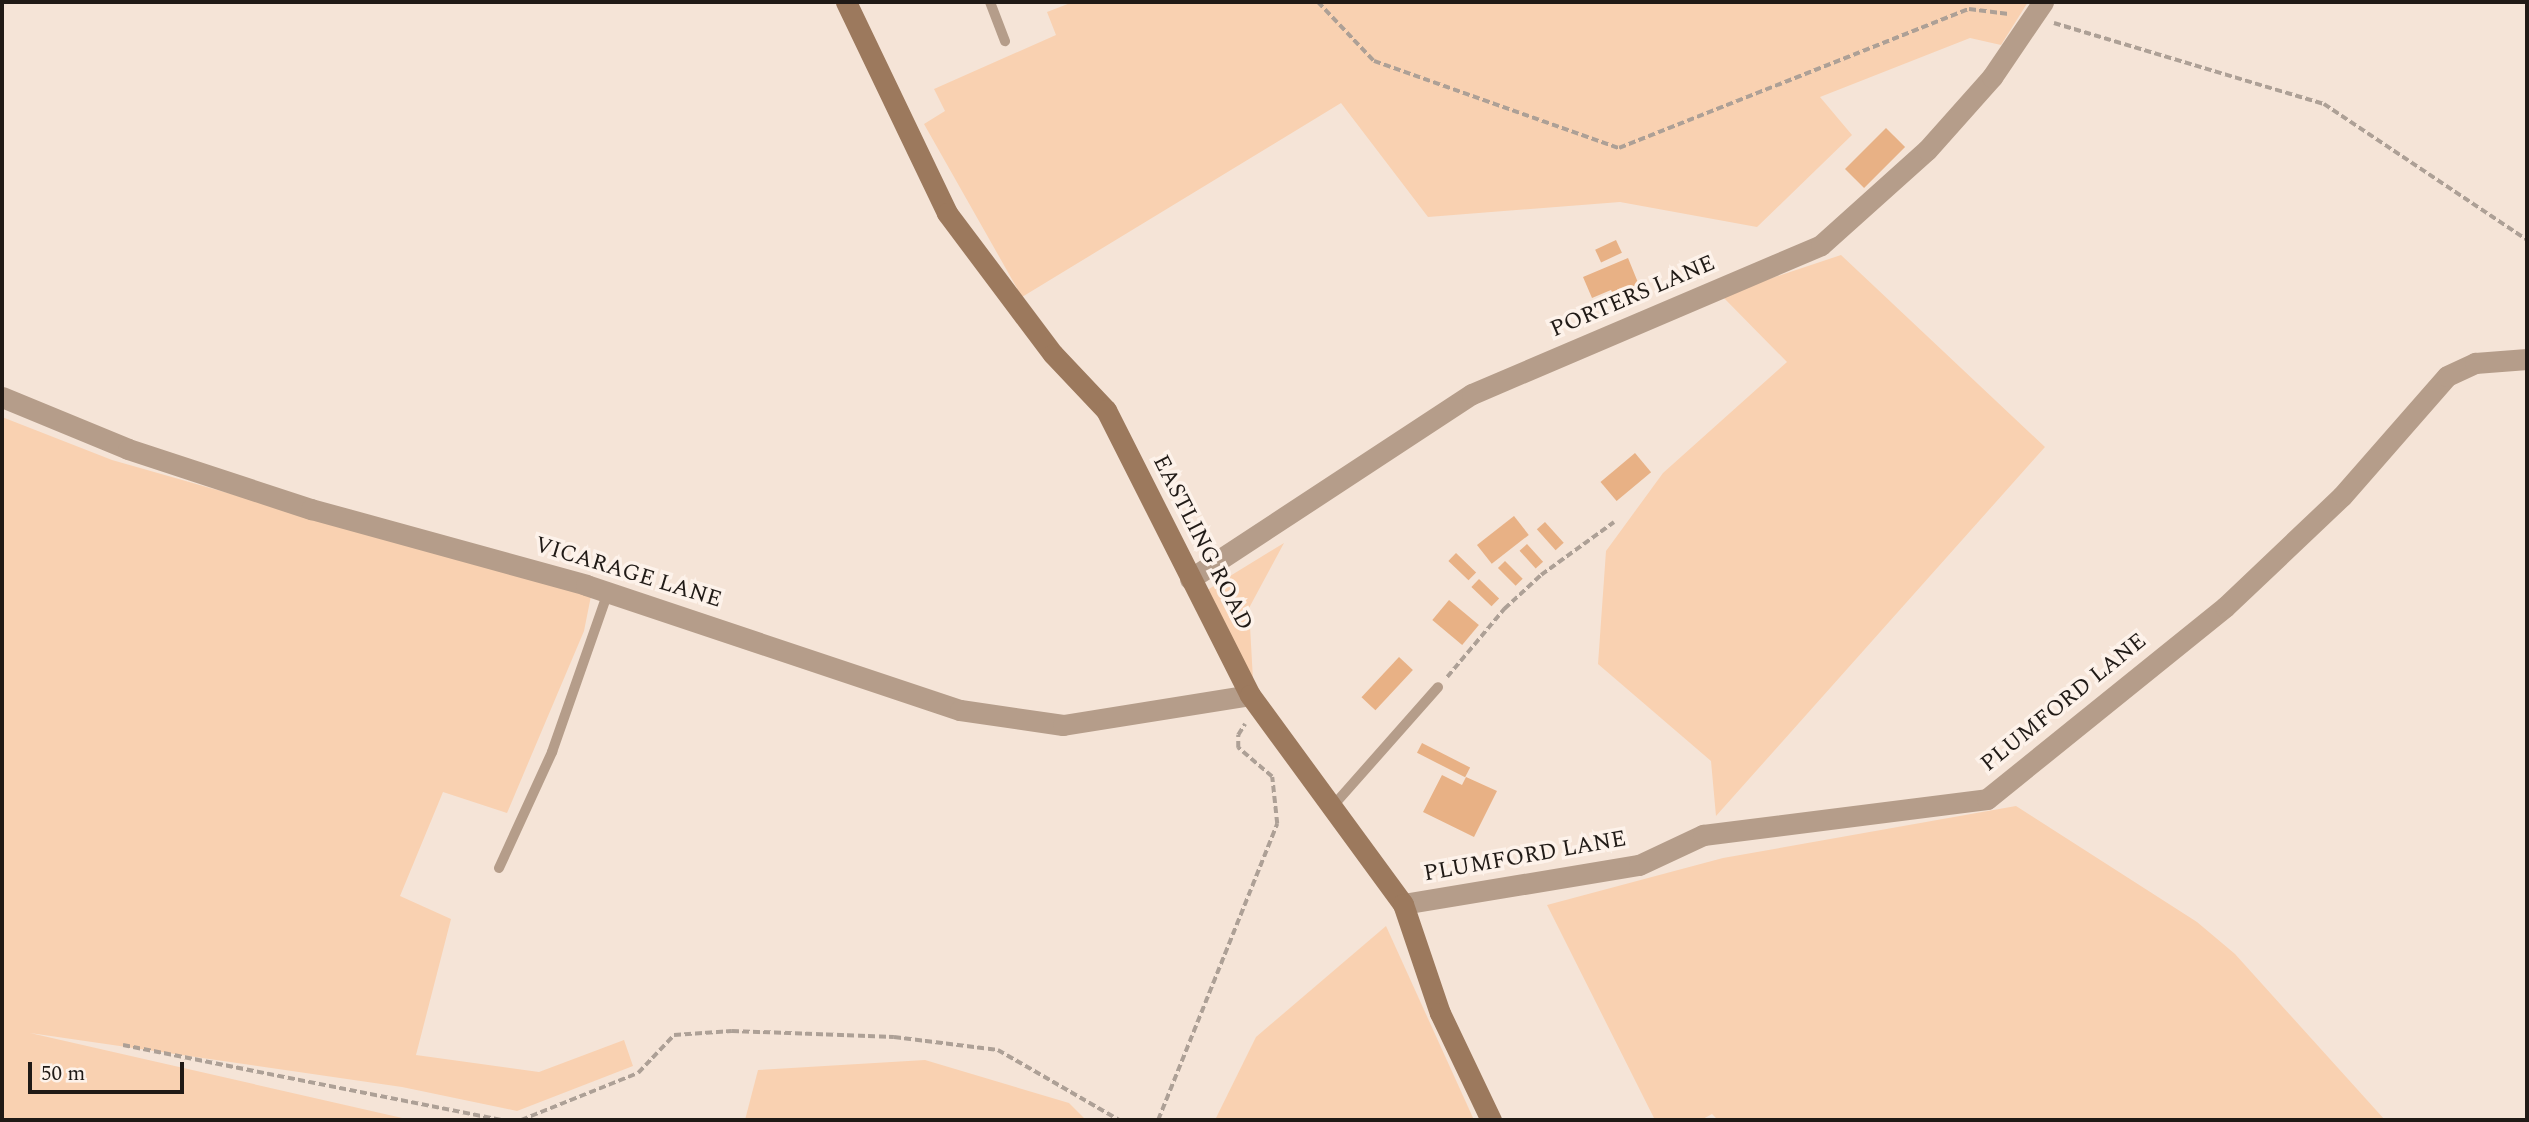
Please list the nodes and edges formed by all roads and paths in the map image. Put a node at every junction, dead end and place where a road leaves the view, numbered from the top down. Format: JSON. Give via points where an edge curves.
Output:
{"nodes":[{"id":1,"x":846,"y":2,"type":"edge"},
{"id":2,"x":990,"y":2,"type":"edge"},
{"id":3,"x":1318,"y":2,"type":"edge"},
{"id":4,"x":2039,"y":10,"type":"edge"},
{"id":5,"x":1005,"y":41,"type":"dead end"},
{"id":6,"x":2527,"y":240,"type":"edge"},
{"id":7,"x":2527,"y":359,"type":"edge"},
{"id":8,"x":2,"y":397,"type":"edge"},
{"id":9,"x":1614,"y":522,"type":"dead end"},
{"id":10,"x":1190,"y":579,"type":"junction"},
{"id":11,"x":608,"y":592,"type":"junction"},
{"id":12,"x":1438,"y":687,"type":"joint"},
{"id":13,"x":1254,"y":703,"type":"junction"},
{"id":14,"x":1332,"y":807,"type":"junction"},
{"id":15,"x":499,"y":868,"type":"dead end"},
{"id":16,"x":1508,"y":881,"type":"dead end"},
{"id":17,"x":1403,"y":904,"type":"junction"},
{"id":18,"x":123,"y":1045,"type":"dead end"},
{"id":19,"x":503,"y":1120,"type":"edge"},
{"id":20,"x":521,"y":1120,"type":"edge"},
{"id":21,"x":1119,"y":1120,"type":"edge"},
{"id":22,"x":1158,"y":1120,"type":"edge"},
{"id":23,"x":1491,"y":1120,"type":"edge"}],
"edges":[{"from":1,"to":10,"type":"street","name":"EASTLING ROAD","via":[[947,213],[1053,354],[1106,410]]},
{"from":2,"to":5,"type":"lane"},
{"from":3,"to":4,"type":"path","via":[[1374,61],[1619,148],[1969,9]]},
{"from":4,"to":6,"type":"path","via":[[2324,104]]},
{"from":4,"to":10,"type":"street","name":"PORTERS LANE","via":[[1992,77],[1927,150],[1821,245],[1472,394]]},
{"from":7,"to":17,"type":"street","name":"PLUMFORD LANE","via":[[2474,363],[2447,376],[2342,496],[2225,607],[1987,799],[1703,835],[1639,865]]},
{"from":8,"to":11,"type":"street","name":"VICARAGE LANE","via":[[128,449],[311,509]]},
{"from":9,"to":12,"type":"path","via":[[1523,592]]},
{"from":10,"to":13,"type":"street","name":"EASTLING ROAD"},
{"from":11,"to":13,"type":"street","name":"VICARAGE LANE","via":[[961,710],[1063,725]]},
{"from":11,"to":15,"type":"lane","via":[[552,752]]},
{"from":12,"to":14,"type":"lane"},
{"from":13,"to":14,"type":"street","name":"EASTLING ROAD"},
{"from":13,"to":22,"type":"path","via":[[1237,743],[1243,754],[1272,778],[1277,824]]},
{"from":14,"to":17,"type":"street","name":"EASTLING ROAD"},
{"from":16,"to":17,"type":"street","via":[[1446,889]]},
{"from":17,"to":23,"type":"street","name":"EASTLING ROAD","via":[[1440,1013]]},
{"from":18,"to":19,"type":"path"},
{"from":20,"to":21,"type":"path","via":[[638,1073],[674,1035],[733,1031],[894,1037],[998,1050]]}]}
